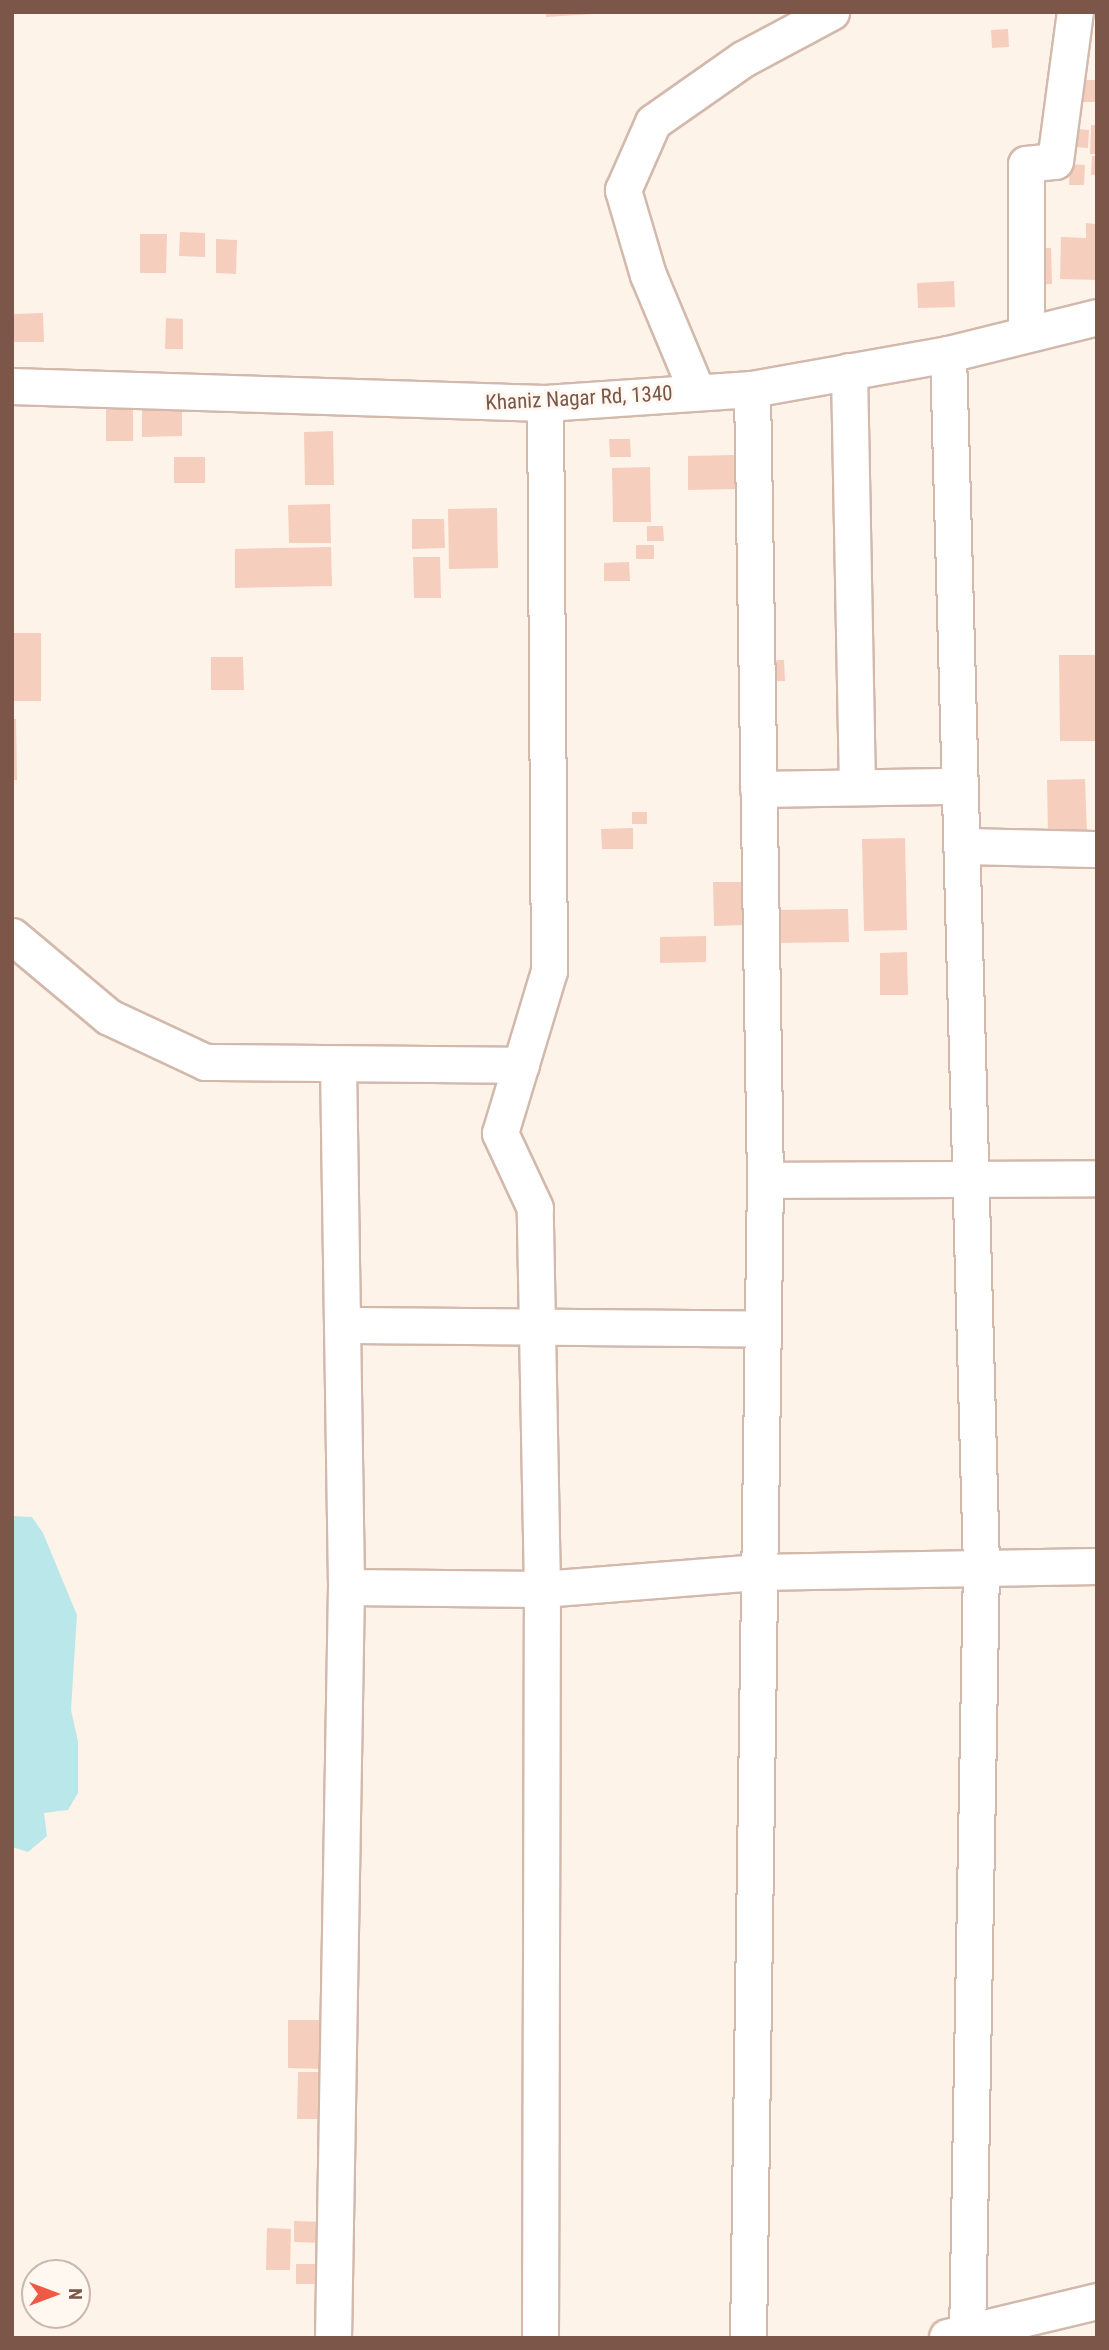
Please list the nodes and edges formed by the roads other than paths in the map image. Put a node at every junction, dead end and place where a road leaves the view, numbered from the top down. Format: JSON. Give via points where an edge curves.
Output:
{"nodes":[{"id":1,"x":831,"y":12,"type":"edge"},
{"id":2,"x":1076,"y":12,"type":"edge"},
{"id":3,"x":1097,"y":317,"type":"edge"},
{"id":4,"x":1026,"y":334,"type":"junction"},
{"id":5,"x":948,"y":354,"type":"junction"},
{"id":6,"x":849,"y":371,"type":"junction"},
{"id":7,"x":12,"y":386,"type":"edge"},
{"id":8,"x":752,"y":389,"type":"junction"},
{"id":9,"x":697,"y":392,"type":"junction"},
{"id":10,"x":545,"y":402,"type":"junction"},
{"id":11,"x":960,"y":786,"type":"junction"},
{"id":12,"x":857,"y":788,"type":"junction"},
{"id":13,"x":758,"y":789,"type":"junction"},
{"id":14,"x":961,"y":846,"type":"junction"},
{"id":15,"x":1097,"y":849,"type":"edge"},
{"id":16,"x":12,"y":936,"type":"edge"},
{"id":17,"x":338,"y":1064,"type":"junction"},
{"id":18,"x":521,"y":1065,"type":"junction"},
{"id":19,"x":1097,"y":1178,"type":"edge"},
{"id":20,"x":971,"y":1179,"type":"junction"},
{"id":21,"x":765,"y":1180,"type":"junction"},
{"id":22,"x":342,"y":1325,"type":"junction"},
{"id":23,"x":538,"y":1325,"type":"junction"},
{"id":24,"x":761,"y":1329,"type":"junction"},
{"id":25,"x":981,"y":1566,"type":"junction"},
{"id":26,"x":1097,"y":1566,"type":"edge"},
{"id":27,"x":756,"y":1572,"type":"junction"},
{"id":28,"x":346,"y":1587,"type":"junction"},
{"id":29,"x":542,"y":1589,"type":"junction"},
{"id":30,"x":1097,"y":2301,"type":"edge"},
{"id":31,"x":959,"y":2336,"type":"edge"},
{"id":32,"x":333,"y":2338,"type":"edge"},
{"id":33,"x":540,"y":2338,"type":"edge"},
{"id":34,"x":748,"y":2338,"type":"edge"}],
"edges":[{"from":1,"to":9,"type":"street","via":[[743,59],[653,122],[623,190],[648,275]]},
{"from":2,"to":4,"type":"street","via":[[1055,161],[1026,164]]},
{"from":3,"to":4,"type":"street","name":"Khaniz Nagar Rd, 1340"},
{"from":4,"to":5,"type":"street","name":"Khaniz Nagar Rd, 1340"},
{"from":5,"to":6,"type":"street","name":"Khaniz Nagar Rd, 1340"},
{"from":5,"to":11,"type":"street"},
{"from":6,"to":8,"type":"street","name":"Khaniz Nagar Rd, 1340"},
{"from":6,"to":12,"type":"street"},
{"from":7,"to":10,"type":"street","name":"Khaniz Nagar Rd, 1340"},
{"from":8,"to":9,"type":"street","name":"Khaniz Nagar Rd, 1340"},
{"from":8,"to":13,"type":"street"},
{"from":9,"to":10,"type":"street","name":"Khaniz Nagar Rd, 1340"},
{"from":10,"to":18,"type":"street","via":[[550,971]]},
{"from":11,"to":12,"type":"street"},
{"from":11,"to":14,"type":"street"},
{"from":12,"to":13,"type":"street"},
{"from":13,"to":21,"type":"street"},
{"from":14,"to":15,"type":"street"},
{"from":14,"to":20,"type":"street"},
{"from":16,"to":17,"type":"street","via":[[109,1017],[205,1062]]},
{"from":17,"to":18,"type":"street"},
{"from":17,"to":22,"type":"street"},
{"from":18,"to":23,"type":"street","via":[[500,1133],[535,1208]]},
{"from":19,"to":20,"type":"street"},
{"from":20,"to":21,"type":"street"},
{"from":20,"to":25,"type":"street"},
{"from":21,"to":24,"type":"street"},
{"from":22,"to":23,"type":"street"},
{"from":22,"to":28,"type":"street"},
{"from":23,"to":24,"type":"street"},
{"from":23,"to":29,"type":"street"},
{"from":24,"to":27,"type":"street"},
{"from":25,"to":26,"type":"street"},
{"from":25,"to":27,"type":"street"},
{"from":25,"to":31,"type":"street"},
{"from":27,"to":29,"type":"street"},
{"from":27,"to":34,"type":"street"},
{"from":28,"to":29,"type":"street"},
{"from":28,"to":32,"type":"street"},
{"from":29,"to":33,"type":"street"},
{"from":30,"to":31,"type":"street"}]}
